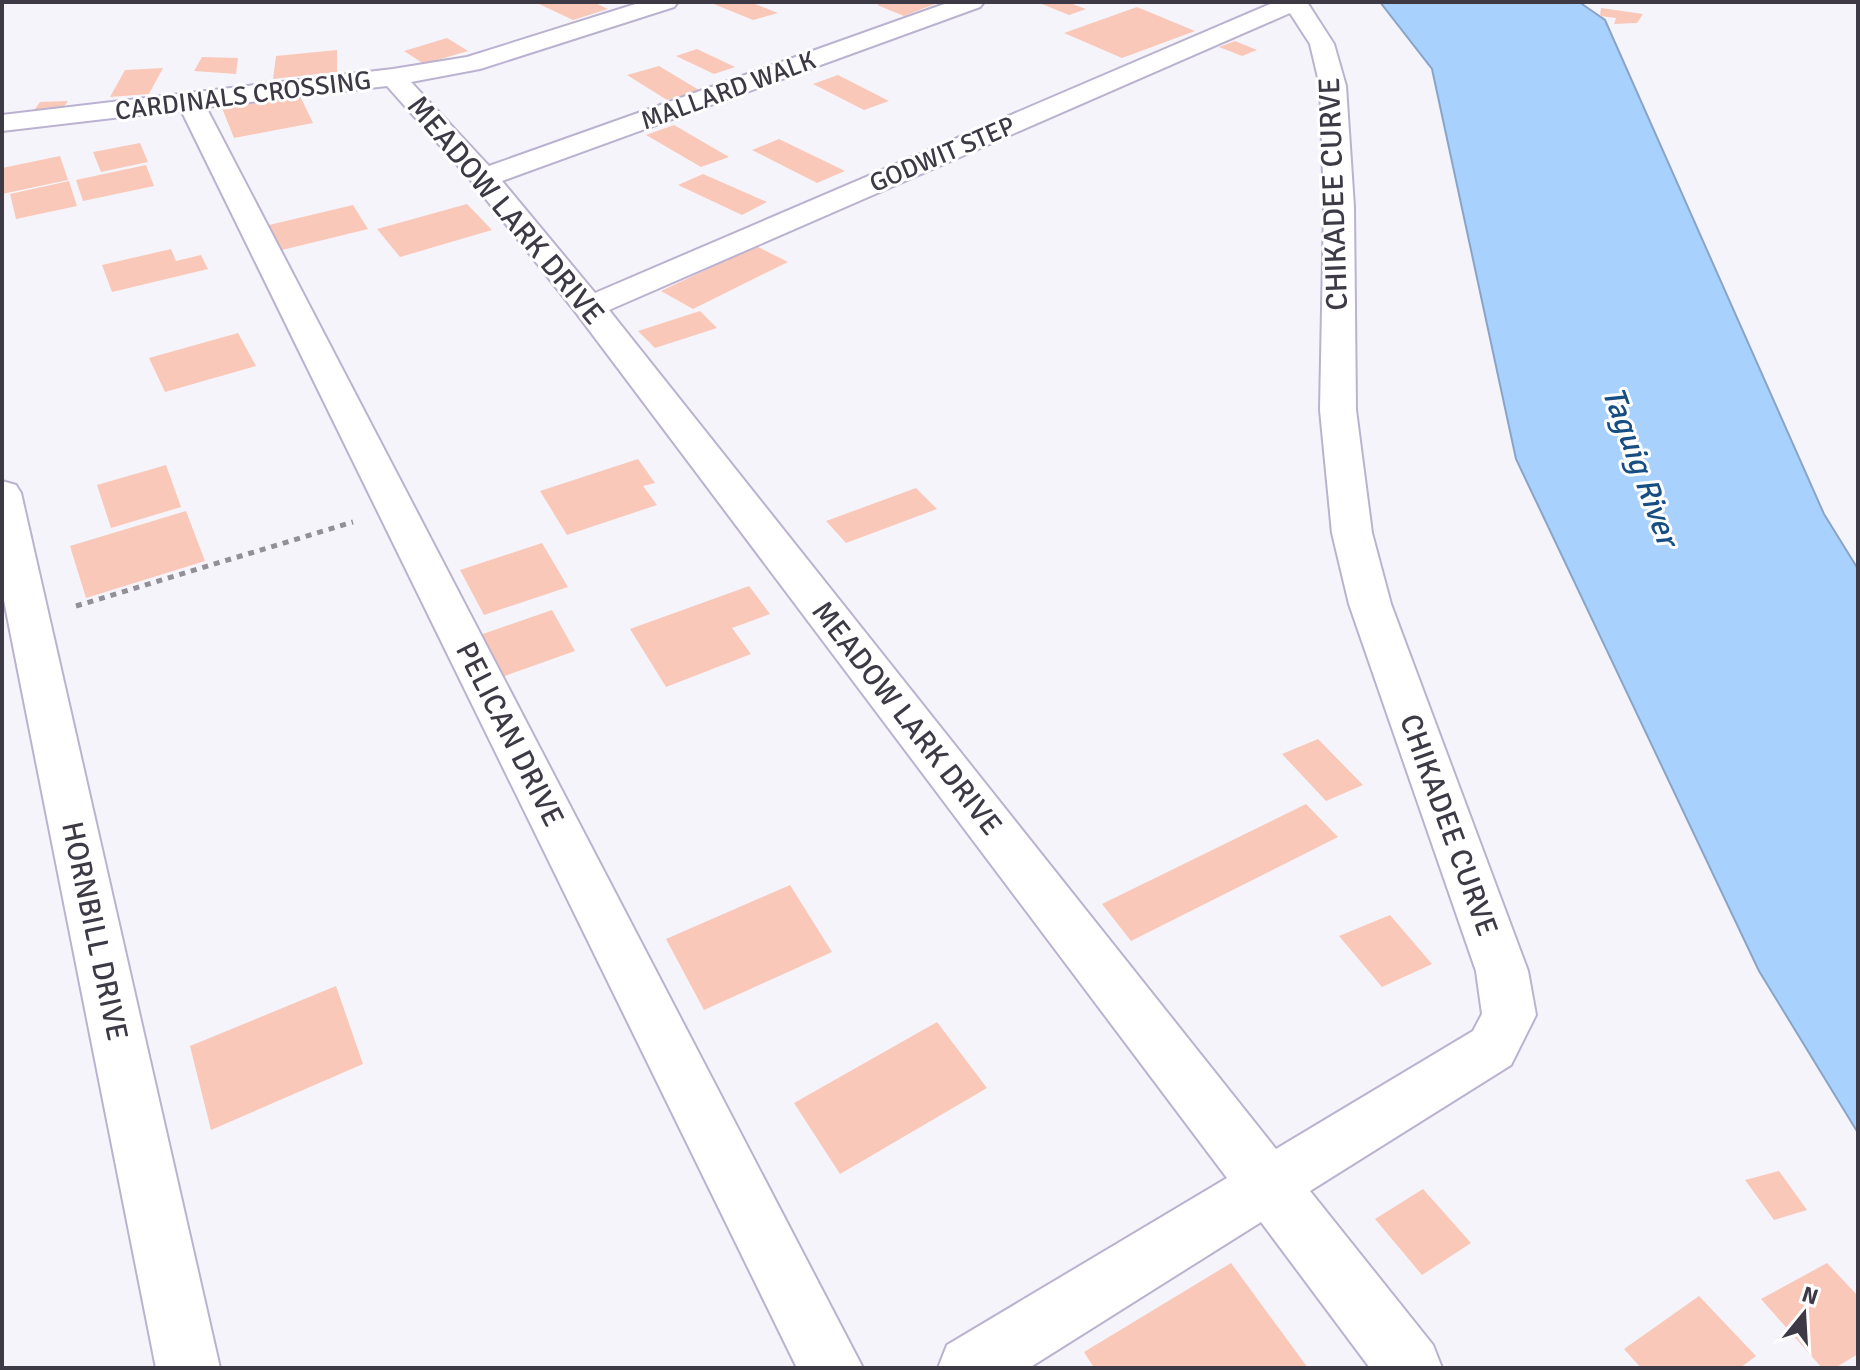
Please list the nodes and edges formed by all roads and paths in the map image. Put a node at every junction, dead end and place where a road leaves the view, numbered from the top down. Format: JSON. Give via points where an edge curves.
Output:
{"nodes":[{"id":1,"x":666,"y":2,"type":"edge"},
{"id":2,"x":972,"y":2,"type":"edge"},
{"id":3,"x":1295,"y":2,"type":"edge"},
{"id":4,"x":393,"y":77,"type":"junction"},
{"id":5,"x":190,"y":101,"type":"junction"},
{"id":6,"x":2,"y":123,"type":"edge"},
{"id":7,"x":484,"y":178,"type":"junction"},
{"id":8,"x":589,"y":307,"type":"junction"},
{"id":9,"x":2,"y":493,"type":"edge"},
{"id":10,"x":396,"y":509,"type":"junction"},
{"id":11,"x":29,"y":620,"type":"junction"},
{"id":12,"x":1269,"y":1186,"type":"junction"},
{"id":13,"x":188,"y":1368,"type":"edge"},
{"id":14,"x":831,"y":1368,"type":"edge"},
{"id":15,"x":970,"y":1368,"type":"edge"},
{"id":16,"x":1410,"y":1368,"type":"edge"}],
"edges":[{"from":1,"to":4,"type":"street","name":"CARDINALS CROSSING","via":[[471,64]]},
{"from":2,"to":7,"type":"street","name":"MALLARD WALK"},
{"from":3,"to":8,"type":"street","name":"GODWIT STEP"},
{"from":3,"to":12,"type":"street","name":"CHIKADEE CURVE","via":[[1322,44],[1333,86],[1339,207],[1338,410],[1352,533],[1370,604],[1502,971],[1509,1015],[1492,1048]]},
{"from":4,"to":5,"type":"street","name":"CARDINALS CROSSING"},
{"from":4,"to":7,"type":"street","name":"MEADOW LARK DRIVE"},
{"from":5,"to":6,"type":"street","name":"CARDINALS CROSSING"},
{"from":5,"to":10,"type":"street","name":"PELICAN DRIVE"},
{"from":7,"to":8,"type":"street","name":"MEADOW LARK DRIVE"},
{"from":8,"to":12,"type":"street","name":"MEADOW LARK DRIVE"},
{"from":9,"to":11,"type":"street","name":"HORNBILL DRIVE"},
{"from":10,"to":11,"type":"path"},
{"from":10,"to":14,"type":"street","name":"PELICAN DRIVE"},
{"from":11,"to":13,"type":"street","name":"HORNBILL DRIVE"},
{"from":12,"to":15,"type":"street","name":"CHIKADEE CURVE"},
{"from":12,"to":16,"type":"street","name":"MEADOW LARK DRIVE"}]}
